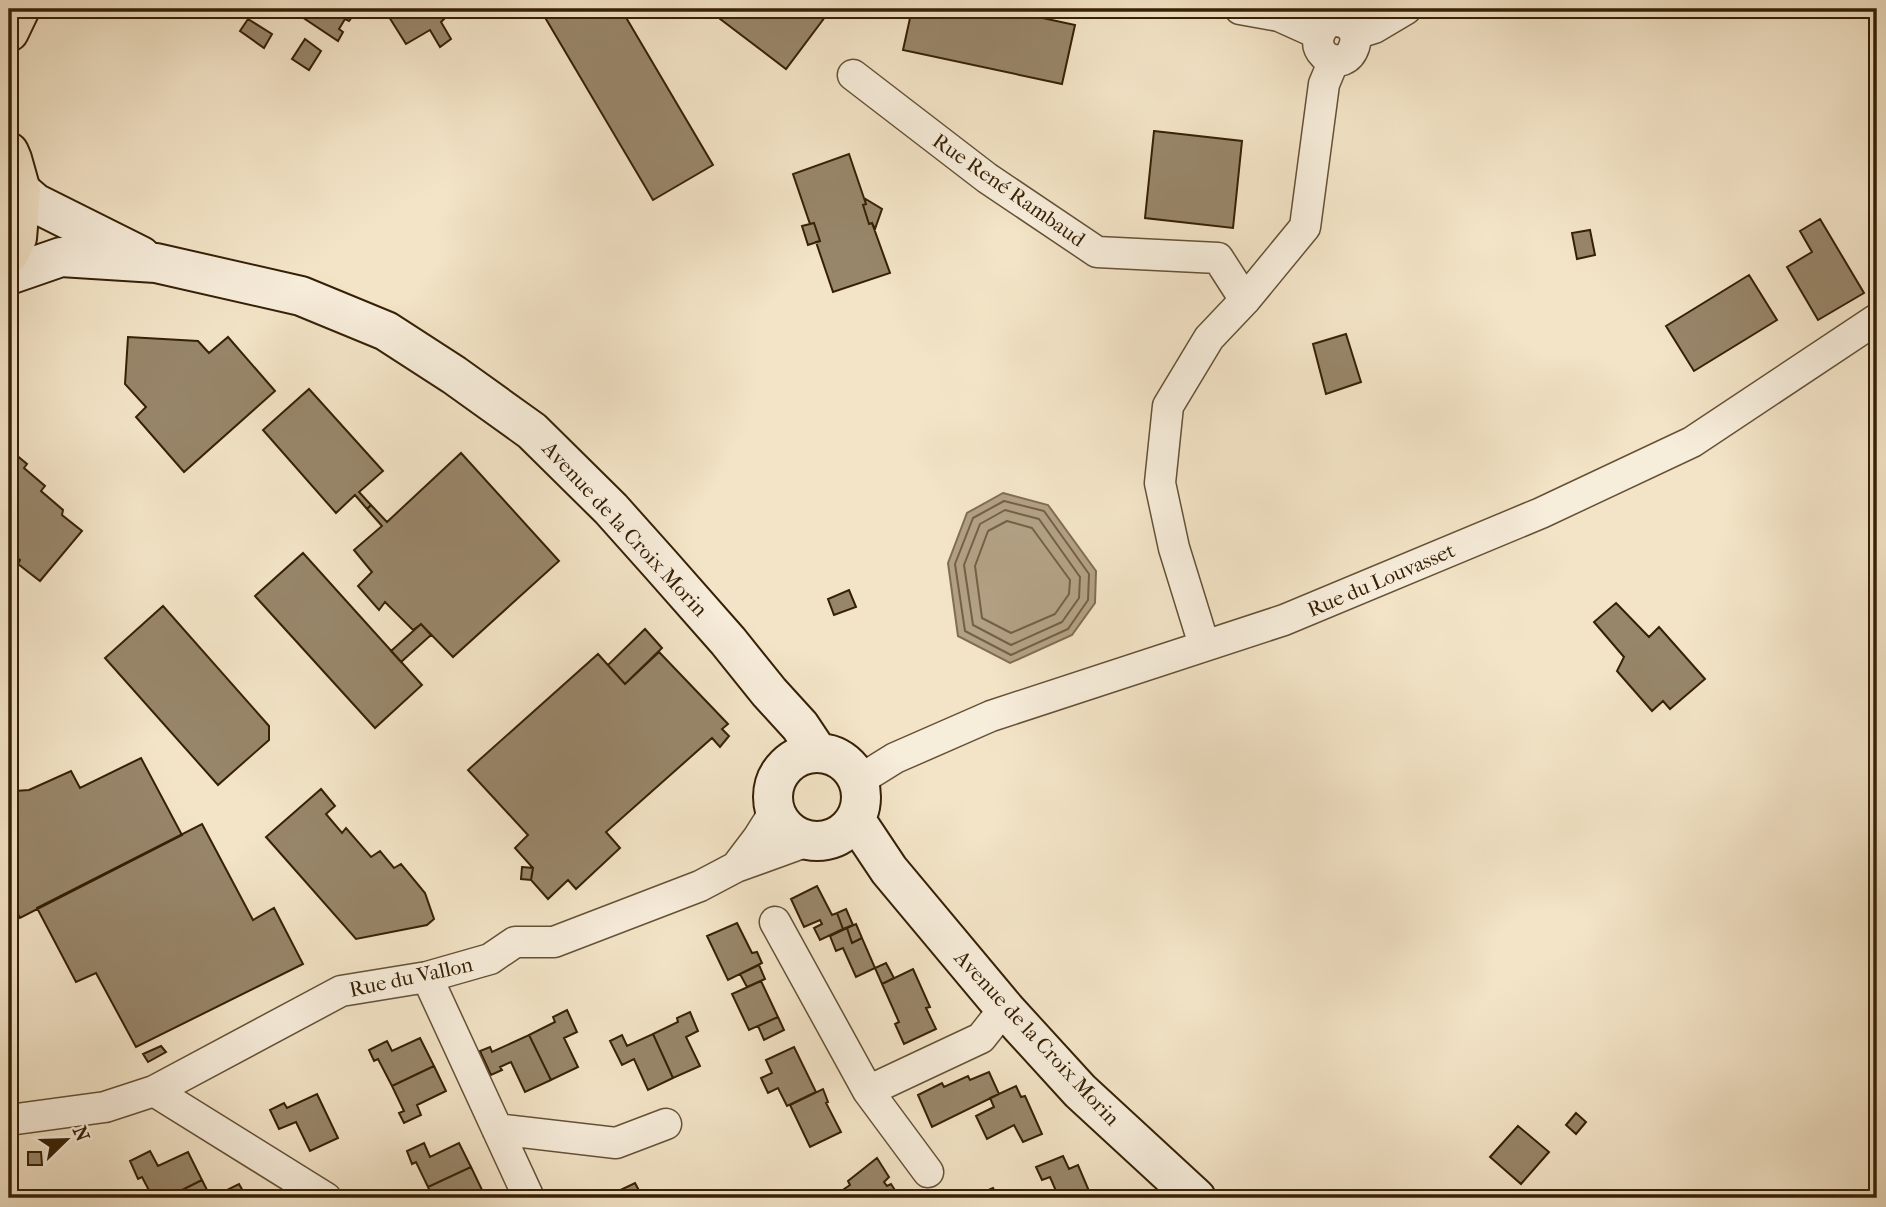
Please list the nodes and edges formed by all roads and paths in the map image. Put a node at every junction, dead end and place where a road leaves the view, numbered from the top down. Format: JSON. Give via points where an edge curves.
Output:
{"nodes":[{"id":1,"x":20,"y":9,"type":"edge"},
{"id":2,"x":1240,"y":9,"type":"edge"},
{"id":3,"x":1406,"y":9,"type":"edge"},
{"id":4,"x":9,"y":32,"type":"edge"},
{"id":5,"x":1320,"y":34,"type":"junction"},
{"id":6,"x":1355,"y":34,"type":"junction"},
{"id":7,"x":1334,"y":60,"type":"junction"},
{"id":8,"x":853,"y":75,"type":"dead end"},
{"id":9,"x":9,"y":152,"type":"edge"},
{"id":10,"x":21,"y":191,"type":"junction"},
{"id":11,"x":9,"y":254,"type":"edge"},
{"id":12,"x":156,"y":263,"type":"junction"},
{"id":13,"x":9,"y":275,"type":"edge"},
{"id":14,"x":1245,"y":300,"type":"junction"},
{"id":15,"x":1877,"y":319,"type":"edge"},
{"id":16,"x":1203,"y":645,"type":"junction"},
{"id":17,"x":769,"y":692,"type":"junction"},
{"id":18,"x":818,"y":753,"type":"junction"},
{"id":19,"x":780,"y":773,"type":"junction"},
{"id":20,"x":858,"y":781,"type":"junction"},
{"id":21,"x":775,"y":811,"type":"junction"},
{"id":22,"x":855,"y":819,"type":"junction"},
{"id":23,"x":815,"y":841,"type":"junction"},
{"id":24,"x":736,"y":867,"type":"junction"},
{"id":25,"x":889,"y":870,"type":"junction"},
{"id":26,"x":775,"y":922,"type":"dead end"},
{"id":27,"x":427,"y":977,"type":"junction"},
{"id":28,"x":1006,"y":1010,"type":"junction"},
{"id":29,"x":154,"y":1091,"type":"junction"},
{"id":30,"x":868,"y":1091,"type":"junction"},
{"id":31,"x":9,"y":1120,"type":"edge"},
{"id":32,"x":666,"y":1124,"type":"dead end"},
{"id":33,"x":497,"y":1129,"type":"junction"},
{"id":34,"x":928,"y":1172,"type":"dead end"},
{"id":35,"x":326,"y":1198,"type":"edge"},
{"id":36,"x":529,"y":1198,"type":"edge"},
{"id":37,"x":1196,"y":1198,"type":"edge"}],
"edges":[{"from":1,"to":4,"type":"main road"},
{"from":2,"to":5,"type":"street","via":[[1279,16]]},
{"from":3,"to":6,"type":"street"},
{"from":5,"to":6,"type":"street","via":[[1329,22],[1339,21]]},
{"from":5,"to":7,"type":"street","via":[[1319,47]]},
{"from":6,"to":7,"type":"street","via":[[1352,54]]},
{"from":7,"to":14,"type":"street","via":[[1324,84],[1305,227]]},
{"from":8,"to":14,"type":"street","name":"Rue René Rambaud","via":[[987,178],[1097,252],[1217,258]]},
{"from":9,"to":10,"type":"main road"},
{"from":10,"to":11,"type":"main road","via":[[17,237]]},
{"from":10,"to":12,"type":"main road","name":"Avenue de la Croix Morin","via":[[35,203]]},
{"from":12,"to":13,"type":"main road","name":"Avenue de la Croix Morin","via":[[61,257]]},
{"from":12,"to":17,"type":"main road","name":"Avenue de la Croix Morin","via":[[300,296],[386,331],[454,375],[532,431],[611,509]]},
{"from":14,"to":16,"type":"street","via":[[1209,338],[1168,406],[1160,484]]},
{"from":15,"to":16,"type":"street","name":"Rue du Louvasset","via":[[1692,442],[1541,513],[1323,604]]},
{"from":16,"to":20,"type":"street","name":"Rue du Louvasset","via":[[991,716],[895,758]]},
{"from":17,"to":18,"type":"main road","name":"Avenue de la Croix Morin"},
{"from":17,"to":19,"type":"main road","name":"Avenue de la Croix Morin"},
{"from":18,"to":19,"type":"main road","via":[[790,762]]},
{"from":18,"to":20,"type":"main road","via":[[842,761]]},
{"from":19,"to":21,"type":"main road","via":[[773,798]]},
{"from":20,"to":22,"type":"main road","via":[[860,807]]},
{"from":21,"to":23,"type":"main road","via":[[794,835]]},
{"from":21,"to":24,"type":"street","name":"Rue du Vallon"},
{"from":22,"to":23,"type":"main road","via":[[835,838]]},
{"from":22,"to":25,"type":"main road","name":"Avenue de la Croix Morin"},
{"from":23,"to":24,"type":"street","name":"Rue du Vallon"},
{"from":23,"to":25,"type":"main road","name":"Avenue de la Croix Morin"},
{"from":24,"to":27,"type":"street","name":"Rue du Vallon","via":[[700,886],[554,942],[515,942],[489,959]]},
{"from":25,"to":28,"type":"main road","name":"Avenue de la Croix Morin"},
{"from":26,"to":30,"type":"street"},
{"from":27,"to":29,"type":"street","name":"Rue du Vallon","via":[[341,992]]},
{"from":27,"to":33,"type":"street"},
{"from":28,"to":30,"type":"street","via":[[981,1038]]},
{"from":28,"to":37,"type":"main road","name":"Avenue de la Croix Morin","via":[[1080,1091]]},
{"from":29,"to":31,"type":"street","name":"Rue du Vallon","via":[[104,1107]]},
{"from":29,"to":35,"type":"street"},
{"from":30,"to":34,"type":"street"},
{"from":32,"to":33,"type":"street","via":[[616,1143]]},
{"from":33,"to":36,"type":"street"}]}
